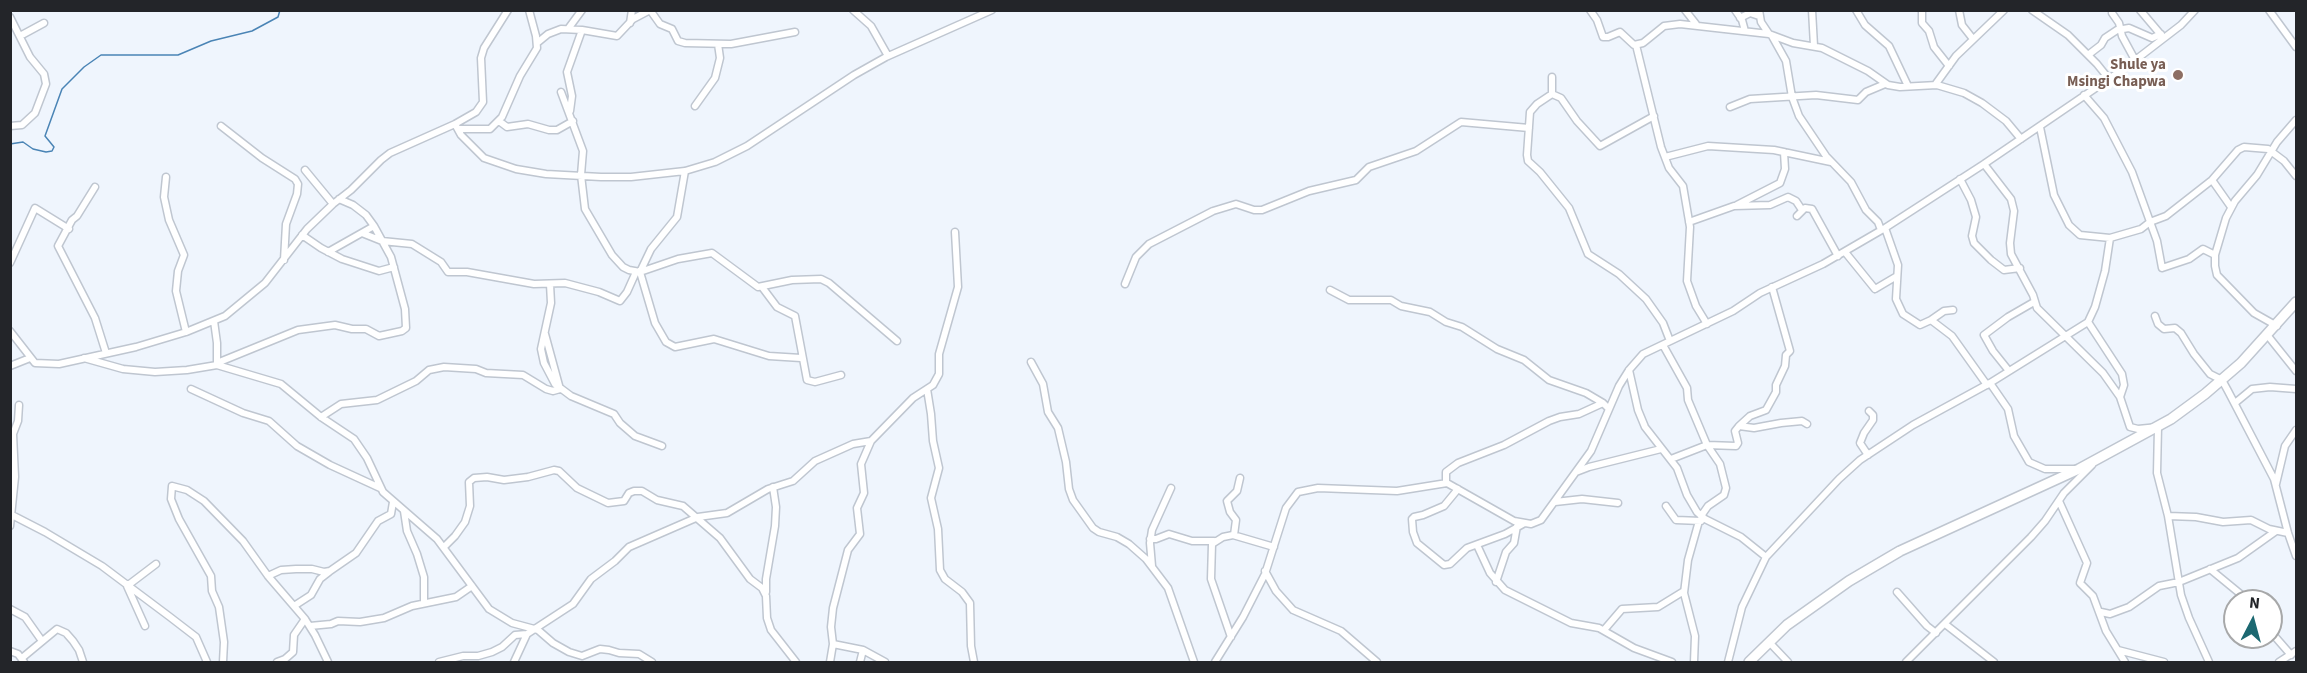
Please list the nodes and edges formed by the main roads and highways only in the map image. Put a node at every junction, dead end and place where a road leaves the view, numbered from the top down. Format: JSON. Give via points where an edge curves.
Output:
{"nodes":[{"id":1,"x":2296,"y":302,"type":"edge"},
{"id":2,"x":1749,"y":663,"type":"edge"}],
"edges":[{"from":1,"to":2,"type":"highway","via":[[2222,381],[2158,427],[2079,469],[1900,551],[1787,625]]}]}
